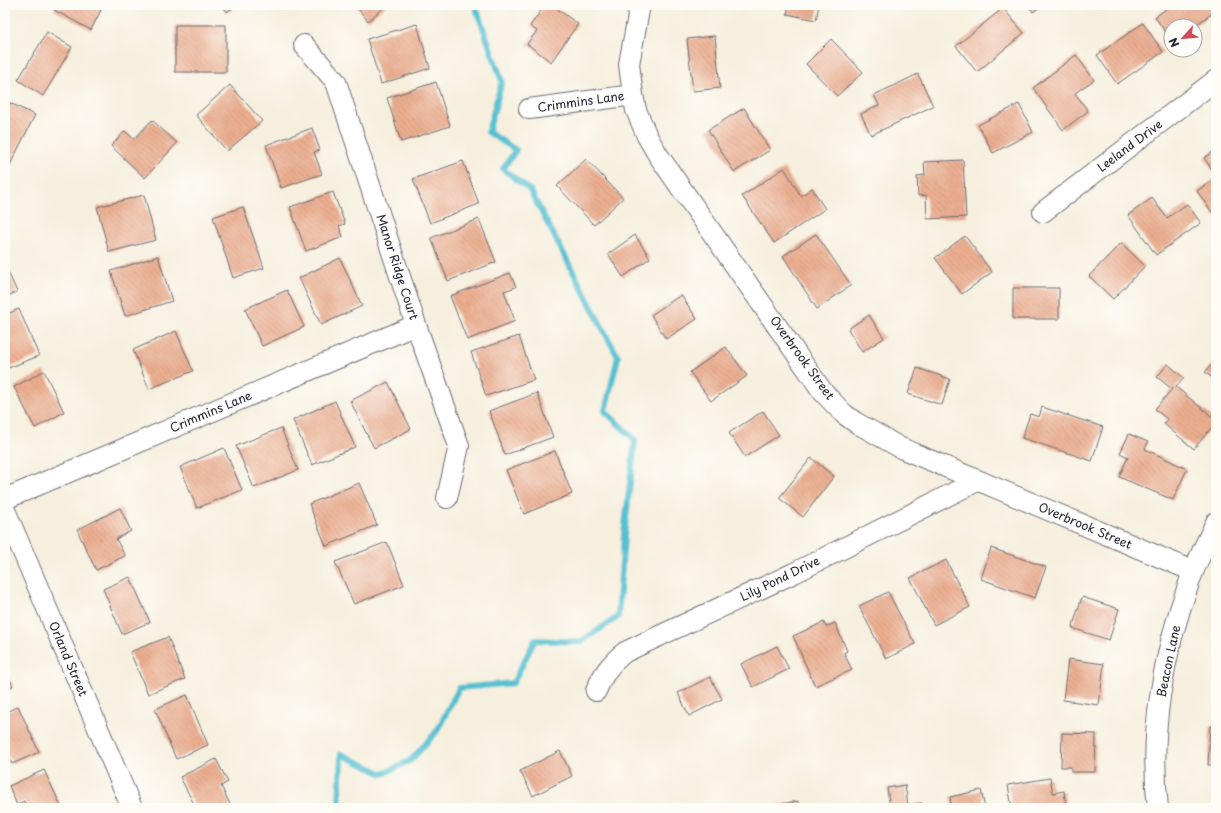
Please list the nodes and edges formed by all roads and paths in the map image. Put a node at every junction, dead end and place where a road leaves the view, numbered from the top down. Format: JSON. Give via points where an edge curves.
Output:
{"nodes":[{"id":1,"x":640,"y":5,"type":"edge"},
{"id":2,"x":304,"y":45,"type":"dead end"},
{"id":3,"x":1216,"y":80,"type":"edge"},
{"id":4,"x":633,"y":95,"type":"junction"},
{"id":5,"x":529,"y":109,"type":"dead end"},
{"id":6,"x":1043,"y":212,"type":"dead end"},
{"id":7,"x":416,"y":325,"type":"junction"},
{"id":8,"x":977,"y":481,"type":"junction"},
{"id":9,"x":447,"y":498,"type":"dead end"},
{"id":10,"x":5,"y":499,"type":"edge"},
{"id":11,"x":5,"y":510,"type":"edge"},
{"id":12,"x":1216,"y":522,"type":"edge"},
{"id":13,"x":1193,"y":571,"type":"junction"},
{"id":14,"x":596,"y":691,"type":"dead end"},
{"id":15,"x":132,"y":808,"type":"edge"},
{"id":16,"x":1158,"y":808,"type":"edge"}],
"edges":[{"from":1,"to":4,"type":"street","name":"Overbrook Street","via":[[630,64]]},
{"from":2,"to":7,"type":"street","name":"Manor Ridge Court","via":[[336,82]]},
{"from":3,"to":6,"type":"street","name":"Leeland Drive"},
{"from":4,"to":5,"type":"street","name":"Crimmins Lane"},
{"from":4,"to":8,"type":"street","name":"Overbrook Street","via":[[636,110],[658,155],[823,392],[855,422],[900,448]]},
{"from":7,"to":9,"type":"street","name":"Manor Ridge Court","via":[[458,446]]},
{"from":7,"to":10,"type":"street","name":"Crimmins Lane"},
{"from":8,"to":13,"type":"street","name":"Overbrook Street"},
{"from":8,"to":14,"type":"street","name":"Lily Pond Drive","via":[[794,573],[625,652],[611,664]]},
{"from":11,"to":15,"type":"street","name":"Orland Street"},
{"from":12,"to":13,"type":"street","name":"Beacon Lane"},
{"from":13,"to":16,"type":"street","name":"Beacon Lane","via":[[1169,649],[1158,712]]}]}
